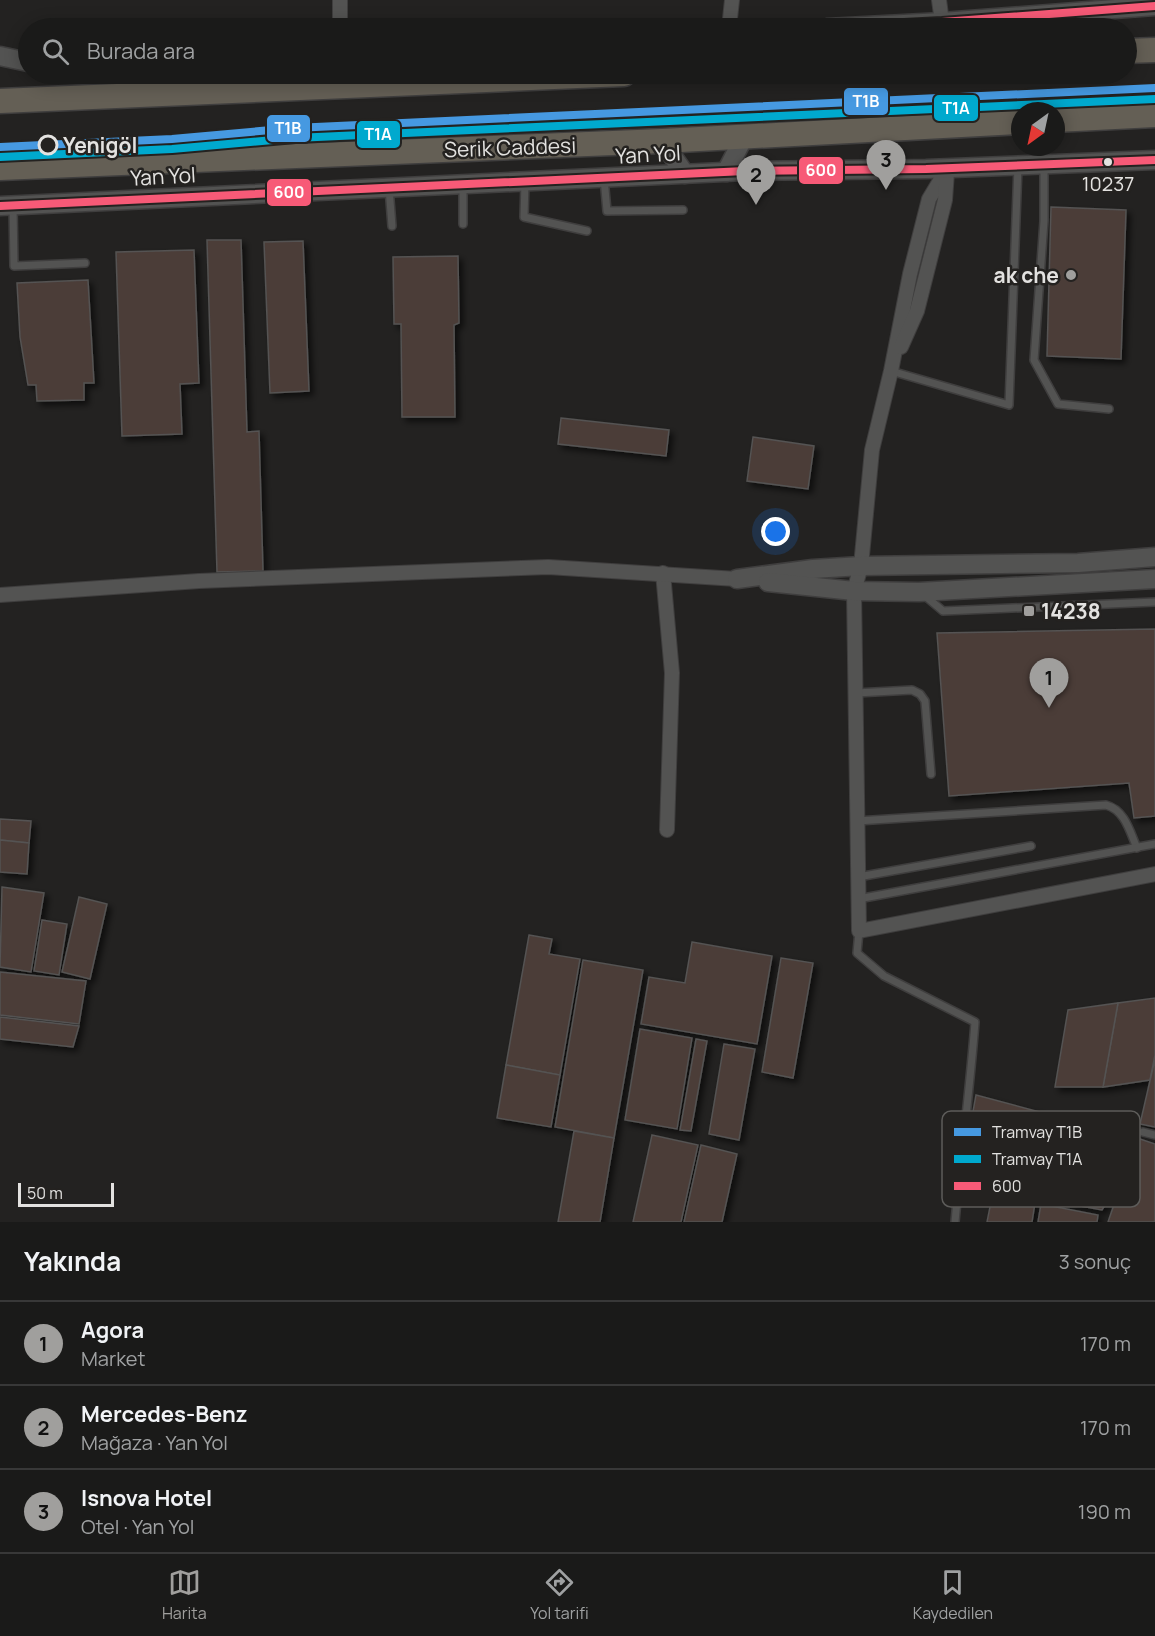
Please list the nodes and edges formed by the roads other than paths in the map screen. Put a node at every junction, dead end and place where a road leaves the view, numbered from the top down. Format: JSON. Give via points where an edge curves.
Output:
{"nodes":[{"id":1,"x":340,"y":0,"type":"edge"},
{"id":2,"x":732,"y":0,"type":"edge"},
{"id":3,"x":939,"y":0,"type":"edge"},
{"id":4,"x":1155,"y":6,"type":"edge"},
{"id":5,"x":340,"y":18,"type":"edge"},
{"id":6,"x":730,"y":18,"type":"edge"},
{"id":7,"x":941,"y":18,"type":"edge"},
{"id":8,"x":995,"y":18,"type":"edge"},
{"id":9,"x":1155,"y":50,"type":"edge"},
{"id":10,"x":1137,"y":51,"type":"edge"},
{"id":11,"x":0,"y":56,"type":"edge"},
{"id":12,"x":18,"y":60,"type":"edge"},
{"id":13,"x":393,"y":84,"type":"edge"},
{"id":14,"x":0,"y":101,"type":"edge"},
{"id":15,"x":1155,"y":115,"type":"edge"},
{"id":16,"x":1065,"y":120,"type":"edge"},
{"id":17,"x":1011,"y":122,"type":"edge"},
{"id":18,"x":744,"y":137,"type":"junction"},
{"id":19,"x":662,"y":141,"type":"junction"},
{"id":20,"x":1155,"y":160,"type":"edge"},
{"id":21,"x":1044,"y":165,"type":"junction"},
{"id":22,"x":1018,"y":166,"type":"junction"},
{"id":23,"x":0,"y":168,"type":"edge"},
{"id":24,"x":947,"y":169,"type":"junction"},
{"id":25,"x":726,"y":172,"type":"junction"},
{"id":26,"x":685,"y":174,"type":"junction"},
{"id":27,"x":604,"y":178,"type":"junction"},
{"id":28,"x":525,"y":182,"type":"junction"},
{"id":29,"x":463,"y":185,"type":"junction"},
{"id":30,"x":389,"y":188,"type":"junction"},
{"id":31,"x":6,"y":206,"type":"edge"},
{"id":32,"x":683,"y":210,"type":"dead end"},
{"id":33,"x":463,"y":224,"type":"dead end"},
{"id":34,"x":392,"y":226,"type":"dead end"},
{"id":35,"x":587,"y":231,"type":"dead end"},
{"id":36,"x":85,"y":263,"type":"dead end"},
{"id":37,"x":891,"y":371,"type":"junction"},
{"id":38,"x":1109,"y":409,"type":"dead end"},
{"id":39,"x":1155,"y":557,"type":"edge"},
{"id":40,"x":861,"y":566,"type":"junction"},
{"id":41,"x":663,"y":573,"type":"junction"},
{"id":42,"x":737,"y":579,"type":"junction"},
{"id":43,"x":1155,"y":579,"type":"edge"},
{"id":44,"x":854,"y":591,"type":"junction"},
{"id":45,"x":919,"y":592,"type":"junction"},
{"id":46,"x":0,"y":595,"type":"edge"},
{"id":47,"x":1155,"y":602,"type":"edge"},
{"id":48,"x":856,"y":693,"type":"junction"},
{"id":49,"x":931,"y":774,"type":"dead end"},
{"id":50,"x":857,"y":821,"type":"junction"},
{"id":51,"x":666,"y":830,"type":"dead end"},
{"id":52,"x":1155,"y":844,"type":"edge"},
{"id":53,"x":1031,"y":846,"type":"dead end"},
{"id":54,"x":1137,"y":848,"type":"junction"},
{"id":55,"x":1155,"y":874,"type":"edge"},
{"id":56,"x":858,"y":877,"type":"junction"},
{"id":57,"x":858,"y":899,"type":"junction"},
{"id":58,"x":859,"y":931,"type":"junction"},
{"id":59,"x":967,"y":1111,"type":"edge"},
{"id":60,"x":1143,"y":1132,"type":"dead end"},
{"id":61,"x":1155,"y":1135,"type":"edge"},
{"id":62,"x":956,"y":1207,"type":"edge"},
{"id":63,"x":955,"y":1222,"type":"edge"}],
"edges":[{"from":1,"to":5,"type":"street"},
{"from":2,"to":6,"type":"street"},
{"from":3,"to":7,"type":"street"},
{"from":4,"to":8,"type":"street"},
{"from":9,"to":10,"type":"highway"},
{"from":11,"to":12,"type":"street"},
{"from":13,"to":14,"type":"highway"},
{"from":15,"to":16,"type":"highway"},
{"from":17,"to":18,"type":"highway","name":"Serik Caddesi"},
{"from":18,"to":19,"type":"highway","name":"Serik Caddesi"},
{"from":18,"to":25,"type":"street"},
{"from":19,"to":23,"type":"highway","name":"Serik Caddesi"},
{"from":19,"to":26,"type":"street"},
{"from":20,"to":21,"type":"street","name":"Yan Yol"},
{"from":21,"to":22,"type":"street","name":"Yan Yol"},
{"from":21,"to":38,"type":"lane","via":[[1034,360],[1058,404]]},
{"from":22,"to":24,"type":"street","name":"Yan Yol"},
{"from":22,"to":37,"type":"lane","via":[[1010,405]]},
{"from":24,"to":25,"type":"street","name":"Yan Yol"},
{"from":24,"to":37,"type":"street","via":[[929,199]]},
{"from":25,"to":26,"type":"street","name":"Yan Yol"},
{"from":26,"to":27,"type":"street","name":"Yan Yol"},
{"from":27,"to":28,"type":"street","name":"Yan Yol"},
{"from":27,"to":32,"type":"lane","via":[[607,211]]},
{"from":28,"to":29,"type":"street","name":"Yan Yol"},
{"from":28,"to":35,"type":"lane","via":[[524,217]]},
{"from":29,"to":30,"type":"street","name":"Yan Yol"},
{"from":29,"to":33,"type":"lane"},
{"from":30,"to":31,"type":"street","name":"Yan Yol"},
{"from":30,"to":34,"type":"lane"},
{"from":31,"to":36,"type":"lane","via":[[14,266]]},
{"from":37,"to":40,"type":"street","via":[[872,450]]},
{"from":39,"to":40,"type":"street","via":[[1078,563]]},
{"from":40,"to":42,"type":"street"},
{"from":40,"to":44,"type":"street"},
{"from":41,"to":42,"type":"street"},
{"from":41,"to":46,"type":"street","via":[[548,567],[199,581]]},
{"from":41,"to":51,"type":"street","via":[[672,673]]},
{"from":42,"to":44,"type":"street"},
{"from":43,"to":45,"type":"street"},
{"from":44,"to":45,"type":"street"},
{"from":44,"to":48,"type":"street"},
{"from":45,"to":47,"type":"lane","via":[[943,611]]},
{"from":48,"to":49,"type":"lane","via":[[907,690],[920,694],[926,702]]},
{"from":48,"to":50,"type":"street"},
{"from":50,"to":54,"type":"lane","via":[[1106,805],[1122,815]]},
{"from":50,"to":56,"type":"street"},
{"from":52,"to":54,"type":"lane"},
{"from":53,"to":56,"type":"lane"},
{"from":54,"to":57,"type":"lane"},
{"from":55,"to":58,"type":"street"},
{"from":56,"to":57,"type":"street"},
{"from":57,"to":58,"type":"street"},
{"from":58,"to":59,"type":"lane","via":[[857,953],[884,976],[975,1022]]},
{"from":60,"to":61,"type":"lane"},
{"from":62,"to":63,"type":"lane"}]}
